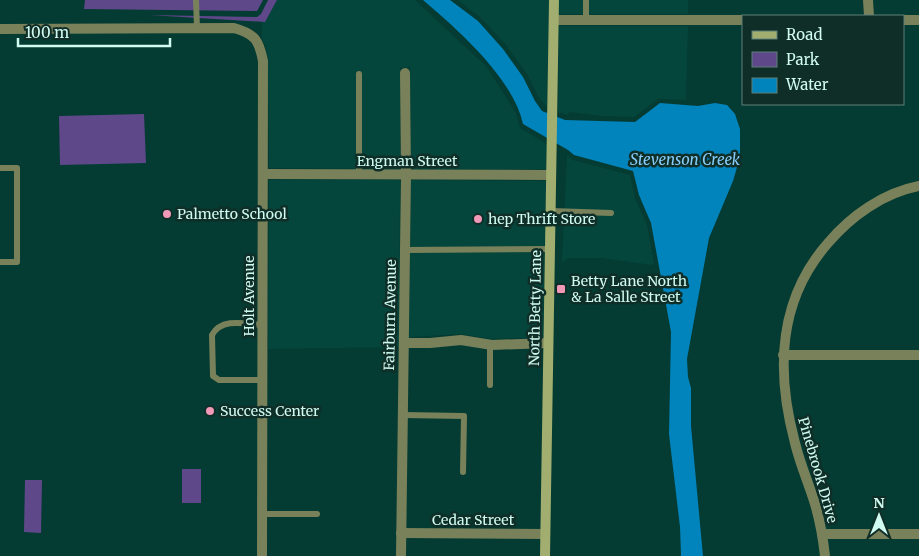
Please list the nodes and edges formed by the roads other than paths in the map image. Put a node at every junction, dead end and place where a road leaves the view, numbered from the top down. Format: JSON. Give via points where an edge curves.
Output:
{"nodes":[{"id":1,"x":196,"y":0,"type":"edge"},
{"id":2,"x":554,"y":0,"type":"edge"},
{"id":3,"x":586,"y":0,"type":"edge"},
{"id":4,"x":868,"y":0,"type":"edge"},
{"id":5,"x":869,"y":15,"type":"edge"},
{"id":6,"x":554,"y":20,"type":"junction"},
{"id":7,"x":586,"y":20,"type":"junction"},
{"id":8,"x":742,"y":20,"type":"edge"},
{"id":9,"x":904,"y":20,"type":"edge"},
{"id":10,"x":919,"y":20,"type":"edge"},
{"id":11,"x":197,"y":28,"type":"junction"},
{"id":12,"x":0,"y":29,"type":"edge"},
{"id":13,"x":405,"y":73,"type":"dead end"},
{"id":14,"x":359,"y":74,"type":"dead end"},
{"id":15,"x":0,"y":168,"type":"edge"},
{"id":16,"x":263,"y":174,"type":"junction"},
{"id":17,"x":359,"y":174,"type":"junction"},
{"id":18,"x":406,"y":174,"type":"junction"},
{"id":19,"x":551,"y":175,"type":"junction"},
{"id":20,"x":919,"y":186,"type":"edge"},
{"id":21,"x":551,"y":211,"type":"junction"},
{"id":22,"x":611,"y":212,"type":"dead end"},
{"id":23,"x":550,"y":249,"type":"junction"},
{"id":24,"x":405,"y":250,"type":"junction"},
{"id":25,"x":0,"y":262,"type":"edge"},
{"id":26,"x":263,"y":325,"type":"junction"},
{"id":27,"x":404,"y":343,"type":"junction"},
{"id":28,"x":548,"y":343,"type":"junction"},
{"id":29,"x":490,"y":345,"type":"junction"},
{"id":30,"x":783,"y":355,"type":"junction"},
{"id":31,"x":919,"y":355,"type":"edge"},
{"id":32,"x":263,"y":380,"type":"junction"},
{"id":33,"x":490,"y":385,"type":"dead end"},
{"id":34,"x":403,"y":416,"type":"junction"},
{"id":35,"x":463,"y":472,"type":"dead end"},
{"id":36,"x":262,"y":514,"type":"junction"},
{"id":37,"x":317,"y":514,"type":"dead end"},
{"id":38,"x":401,"y":533,"type":"junction"},
{"id":39,"x":545,"y":534,"type":"junction"},
{"id":40,"x":822,"y":534,"type":"junction"},
{"id":41,"x":919,"y":534,"type":"edge"},
{"id":42,"x":262,"y":556,"type":"edge"},
{"id":43,"x":401,"y":556,"type":"edge"},
{"id":44,"x":545,"y":556,"type":"edge"},
{"id":45,"x":825,"y":556,"type":"edge"}],
"edges":[{"from":1,"to":11,"type":"lane"},
{"from":2,"to":6,"type":"street","name":"North Betty Lane"},
{"from":3,"to":7,"type":"lane"},
{"from":4,"to":5,"type":"street"},
{"from":6,"to":7,"type":"street"},
{"from":6,"to":19,"type":"street","name":"North Betty Lane"},
{"from":7,"to":8,"type":"street"},
{"from":9,"to":10,"type":"street"},
{"from":11,"to":12,"type":"street"},
{"from":11,"to":16,"type":"street","name":"Holt Avenue","via":[[246,31],[256,38],[261,48]]},
{"from":13,"to":18,"type":"street","name":"Fairburn Avenue"},
{"from":14,"to":17,"type":"lane"},
{"from":15,"to":25,"type":"lane","via":[[17,168],[17,262]]},
{"from":16,"to":17,"type":"street","name":"Engman Street"},
{"from":16,"to":26,"type":"street","name":"Holt Avenue"},
{"from":17,"to":18,"type":"street","name":"Engman Street"},
{"from":18,"to":19,"type":"street","name":"Engman Street"},
{"from":18,"to":24,"type":"street","name":"Fairburn Avenue"},
{"from":19,"to":21,"type":"street","name":"North Betty Lane"},
{"from":20,"to":30,"type":"street","name":"Pinebrook Drive","via":[[908,188],[862,211],[824,248],[795,295],[785,328]]},
{"from":21,"to":22,"type":"lane"},
{"from":21,"to":23,"type":"street","name":"North Betty Lane"},
{"from":23,"to":24,"type":"lane"},
{"from":23,"to":28,"type":"street","name":"North Betty Lane"},
{"from":24,"to":27,"type":"street","name":"Fairburn Avenue"},
{"from":26,"to":32,"type":"street","name":"Holt Avenue"},
{"from":26,"to":32,"type":"lane","via":[[227,324],[212,335],[213,376],[219,380]]},
{"from":27,"to":29,"type":"street","via":[[461,340]]},
{"from":27,"to":34,"type":"street","name":"Fairburn Avenue"},
{"from":28,"to":29,"type":"street"},
{"from":28,"to":39,"type":"street","name":"North Betty Lane"},
{"from":29,"to":33,"type":"lane"},
{"from":30,"to":31,"type":"street"},
{"from":30,"to":40,"type":"street","name":"Pinebrook Drive","via":[[789,419]]},
{"from":32,"to":36,"type":"street","name":"Holt Avenue"},
{"from":34,"to":35,"type":"lane","via":[[464,416]]},
{"from":34,"to":38,"type":"street","name":"Fairburn Avenue"},
{"from":36,"to":37,"type":"lane"},
{"from":36,"to":42,"type":"street","name":"Holt Avenue"},
{"from":38,"to":39,"type":"street","name":"Cedar Street"},
{"from":38,"to":43,"type":"street","name":"Fairburn Avenue"},
{"from":39,"to":44,"type":"street","name":"North Betty Lane"},
{"from":40,"to":41,"type":"street"},
{"from":40,"to":45,"type":"street","name":"Pinebrook Drive"}]}
